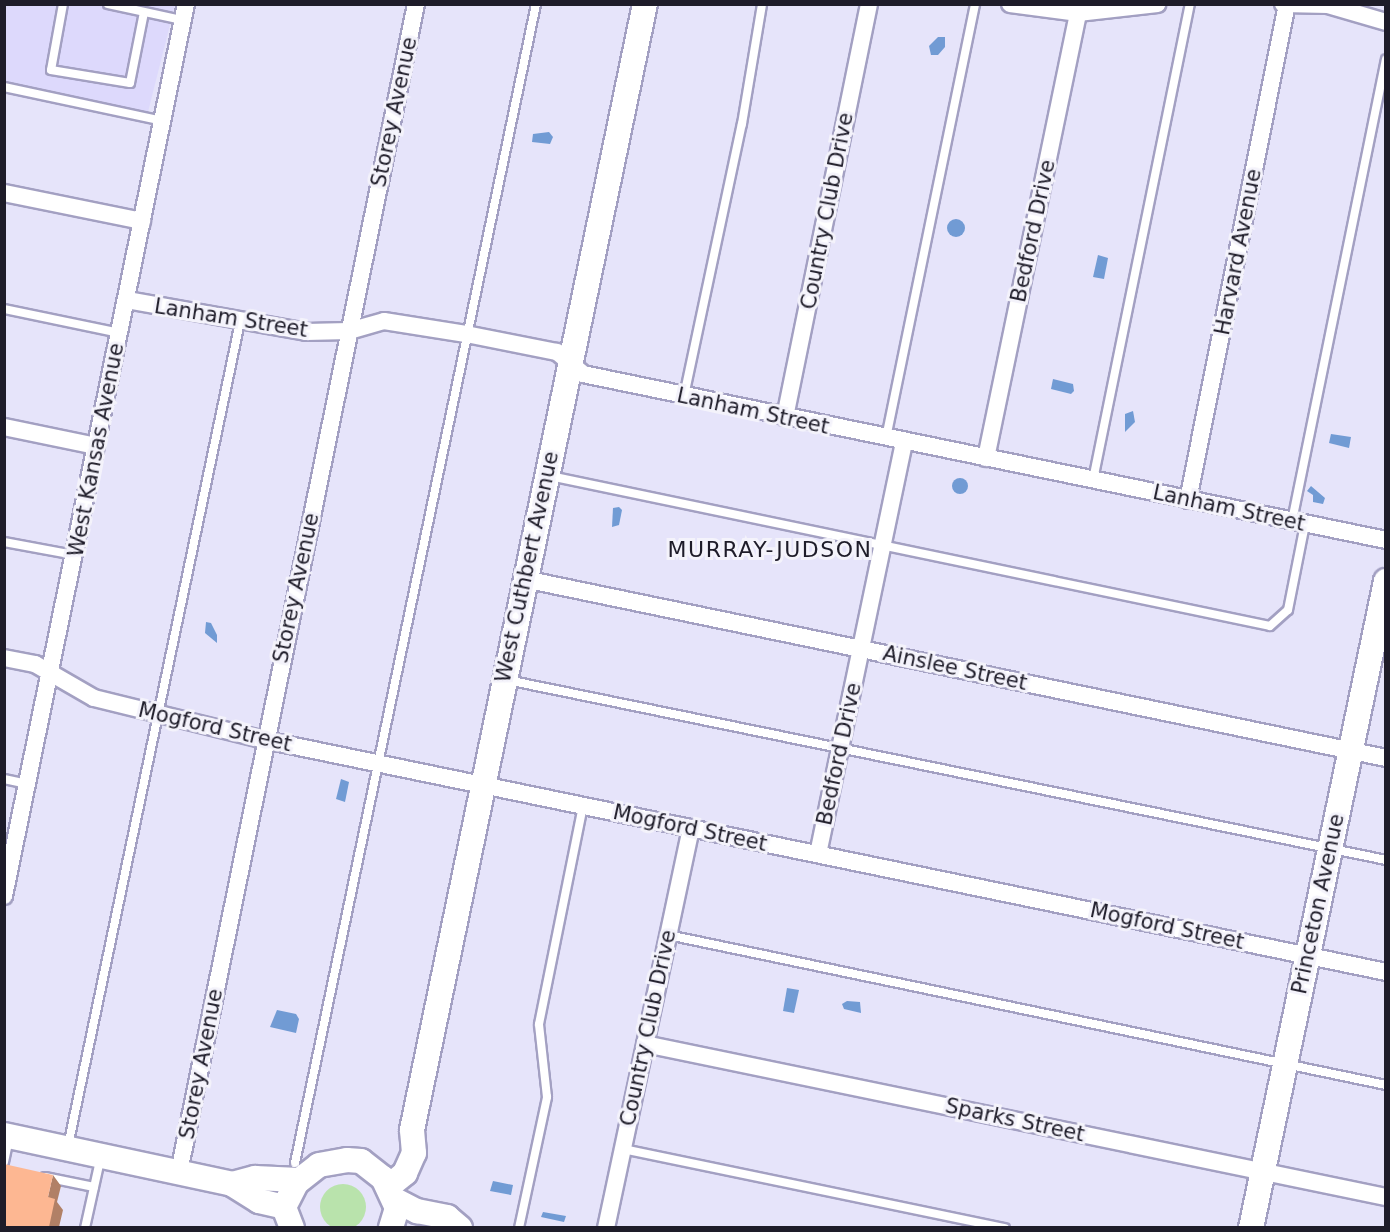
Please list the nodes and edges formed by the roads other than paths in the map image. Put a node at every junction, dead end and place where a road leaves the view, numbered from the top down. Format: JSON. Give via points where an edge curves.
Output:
{"nodes":[{"id":1,"x":63,"y":4,"type":"edge"},
{"id":2,"x":108,"y":4,"type":"edge"},
{"id":3,"x":416,"y":4,"type":"edge"},
{"id":4,"x":536,"y":4,"type":"edge"},
{"id":5,"x":645,"y":4,"type":"edge"},
{"id":6,"x":762,"y":4,"type":"edge"},
{"id":7,"x":869,"y":4,"type":"edge"},
{"id":8,"x":975,"y":4,"type":"edge"},
{"id":9,"x":1010,"y":4,"type":"edge"},
{"id":10,"x":1157,"y":4,"type":"edge"},
{"id":11,"x":1190,"y":4,"type":"edge"},
{"id":12,"x":1285,"y":5,"type":"edge"},
{"id":13,"x":1079,"y":9,"type":"edge"},
{"id":14,"x":144,"y":12,"type":"junction"},
{"id":15,"x":184,"y":12,"type":"edge"},
{"id":16,"x":1386,"y":22,"type":"edge"},
{"id":17,"x":1386,"y":59,"type":"edge"},
{"id":18,"x":4,"y":87,"type":"edge"},
{"id":19,"x":162,"y":122,"type":"junction"},
{"id":20,"x":4,"y":194,"type":"edge"},
{"id":21,"x":142,"y":221,"type":"junction"},
{"id":22,"x":127,"y":300,"type":"junction"},
{"id":23,"x":4,"y":309,"type":"edge"},
{"id":24,"x":240,"y":322,"type":"junction"},
{"id":25,"x":349,"y":330,"type":"junction"},
{"id":26,"x":120,"y":333,"type":"junction"},
{"id":27,"x":466,"y":334,"type":"junction"},
{"id":28,"x":569,"y":363,"type":"junction"},
{"id":29,"x":684,"y":396,"type":"junction"},
{"id":30,"x":785,"y":417,"type":"junction"},
{"id":31,"x":4,"y":428,"type":"edge"},
{"id":32,"x":886,"y":438,"type":"junction"},
{"id":33,"x":904,"y":442,"type":"junction"},
{"id":34,"x":96,"y":446,"type":"junction"},
{"id":35,"x":987,"y":458,"type":"junction"},
{"id":36,"x":546,"y":475,"type":"junction"},
{"id":37,"x":1093,"y":480,"type":"junction"},
{"id":38,"x":1188,"y":500,"type":"junction"},
{"id":39,"x":1299,"y":523,"type":"junction"},
{"id":40,"x":1386,"y":540,"type":"edge"},
{"id":41,"x":4,"y":542,"type":"edge"},
{"id":42,"x":882,"y":545,"type":"junction"},
{"id":43,"x":74,"y":555,"type":"junction"},
{"id":44,"x":524,"y":579,"type":"junction"},
{"id":45,"x":1386,"y":581,"type":"edge"},
{"id":46,"x":861,"y":649,"type":"junction"},
{"id":47,"x":1378,"y":651,"type":"edge"},
{"id":48,"x":4,"y":658,"type":"edge"},
{"id":49,"x":51,"y":673,"type":"junction"},
{"id":50,"x":503,"y":680,"type":"junction"},
{"id":51,"x":157,"y":714,"type":"junction"},
{"id":52,"x":265,"y":740,"type":"junction"},
{"id":53,"x":840,"y":748,"type":"junction"},
{"id":54,"x":1350,"y":751,"type":"junction"},
{"id":55,"x":1386,"y":758,"type":"edge"},
{"id":56,"x":378,"y":763,"type":"junction"},
{"id":57,"x":4,"y":779,"type":"edge"},
{"id":58,"x":28,"y":784,"type":"junction"},
{"id":59,"x":482,"y":785,"type":"junction"},
{"id":60,"x":583,"y":806,"type":"junction"},
{"id":61,"x":690,"y":828,"type":"junction"},
{"id":62,"x":1330,"y":848,"type":"junction"},
{"id":63,"x":818,"y":854,"type":"junction"},
{"id":64,"x":1386,"y":860,"type":"edge"},
{"id":65,"x":4,"y":896,"type":"edge"},
{"id":66,"x":668,"y":935,"type":"junction"},
{"id":67,"x":1308,"y":955,"type":"junction"},
{"id":68,"x":1386,"y":972,"type":"edge"},
{"id":69,"x":645,"y":1044,"type":"junction"},
{"id":70,"x":1285,"y":1064,"type":"junction"},
{"id":71,"x":1386,"y":1085,"type":"edge"},
{"id":72,"x":412,"y":1130,"type":"junction"},
{"id":73,"x":7,"y":1135,"type":"edge"},
{"id":74,"x":67,"y":1149,"type":"junction"},
{"id":75,"x":623,"y":1149,"type":"junction"},
{"id":76,"x":102,"y":1156,"type":"junction"},
{"id":77,"x":6,"y":1166,"type":"edge"},
{"id":78,"x":374,"y":1168,"type":"junction"},
{"id":79,"x":297,"y":1171,"type":"junction"},
{"id":80,"x":1263,"y":1171,"type":"junction"},
{"id":81,"x":179,"y":1172,"type":"junction"},
{"id":82,"x":31,"y":1174,"type":"edge"},
{"id":83,"x":232,"y":1184,"type":"junction"},
{"id":84,"x":94,"y":1187,"type":"junction"},
{"id":85,"x":391,"y":1193,"type":"junction"},
{"id":86,"x":1386,"y":1197,"type":"edge"},
{"id":87,"x":283,"y":1218,"type":"edge"},
{"id":88,"x":85,"y":1227,"type":"edge"},
{"id":89,"x":390,"y":1227,"type":"edge"},
{"id":90,"x":399,"y":1227,"type":"edge"},
{"id":91,"x":413,"y":1227,"type":"edge"},
{"id":92,"x":460,"y":1227,"type":"edge"},
{"id":93,"x":519,"y":1227,"type":"edge"},
{"id":94,"x":606,"y":1227,"type":"edge"},
{"id":95,"x":1005,"y":1227,"type":"edge"},
{"id":96,"x":1251,"y":1227,"type":"edge"}],
"edges":[{"from":1,"to":14,"type":"lane","via":[[51,70],[130,83]]},
{"from":2,"to":14,"type":"lane"},
{"from":3,"to":25,"type":"street","name":"Storey Avenue"},
{"from":4,"to":27,"type":"lane"},
{"from":5,"to":28,"type":"street","name":"West Cuthbert Avenue"},
{"from":6,"to":29,"type":"lane","via":[[742,124]]},
{"from":7,"to":30,"type":"street","name":"Country Club Drive"},
{"from":8,"to":32,"type":"lane"},
{"from":9,"to":13,"type":"street"},
{"from":10,"to":13,"type":"street"},
{"from":11,"to":37,"type":"lane"},
{"from":12,"to":16,"type":"street","via":[[1328,5]]},
{"from":12,"to":38,"type":"street","name":"Harvard Avenue"},
{"from":13,"to":35,"type":"street","name":"Bedford Drive"},
{"from":14,"to":15,"type":"lane"},
{"from":15,"to":19,"type":"street","name":"West Kansas Avenue"},
{"from":17,"to":39,"type":"lane"},
{"from":18,"to":19,"type":"lane"},
{"from":19,"to":21,"type":"street","name":"West Kansas Avenue"},
{"from":20,"to":21,"type":"street"},
{"from":21,"to":22,"type":"street","name":"West Kansas Avenue"},
{"from":22,"to":24,"type":"street","name":"Lanham Street"},
{"from":22,"to":26,"type":"street","name":"West Kansas Avenue"},
{"from":23,"to":26,"type":"lane"},
{"from":24,"to":25,"type":"street","name":"Lanham Street","via":[[306,332]]},
{"from":24,"to":51,"type":"lane"},
{"from":25,"to":27,"type":"street","name":"Lanham Street","via":[[384,321]]},
{"from":25,"to":52,"type":"street","name":"Storey Avenue"},
{"from":26,"to":34,"type":"street","name":"West Kansas Avenue"},
{"from":27,"to":28,"type":"street","name":"Lanham Street","via":[[557,352]]},
{"from":27,"to":56,"type":"lane"},
{"from":28,"to":29,"type":"street","name":"Lanham Street","via":[[583,374]]},
{"from":28,"to":36,"type":"street","name":"West Cuthbert Avenue"},
{"from":29,"to":30,"type":"street","name":"Lanham Street"},
{"from":30,"to":32,"type":"street","name":"Lanham Street"},
{"from":31,"to":34,"type":"street"},
{"from":32,"to":33,"type":"street","name":"Lanham Street"},
{"from":33,"to":35,"type":"street","name":"Lanham Street"},
{"from":33,"to":42,"type":"street","name":"Bedford Drive"},
{"from":34,"to":43,"type":"street","name":"West Kansas Avenue"},
{"from":35,"to":37,"type":"street","name":"Lanham Street"},
{"from":36,"to":42,"type":"lane"},
{"from":36,"to":44,"type":"street","name":"West Cuthbert Avenue"},
{"from":37,"to":38,"type":"street","name":"Lanham Street"},
{"from":38,"to":39,"type":"street","name":"Lanham Street"},
{"from":39,"to":40,"type":"street","name":"Lanham Street"},
{"from":39,"to":42,"type":"lane","via":[[1288,610],[1270,626]]},
{"from":41,"to":43,"type":"lane"},
{"from":42,"to":46,"type":"street","name":"Bedford Drive"},
{"from":43,"to":49,"type":"street","name":"West Kansas Avenue"},
{"from":44,"to":46,"type":"street","name":"Ainslee Street"},
{"from":44,"to":50,"type":"street","name":"West Cuthbert Avenue"},
{"from":45,"to":47,"type":"street","name":"Princeton Avenue"},
{"from":46,"to":53,"type":"street","name":"Bedford Drive"},
{"from":46,"to":54,"type":"street","name":"Ainslee Street"},
{"from":47,"to":54,"type":"street","name":"Princeton Avenue"},
{"from":48,"to":49,"type":"street","name":"Mogford Street","via":[[35,664]]},
{"from":49,"to":51,"type":"street","name":"Mogford Street","via":[[94,698]]},
{"from":49,"to":58,"type":"street","name":"West Kansas Avenue"},
{"from":50,"to":53,"type":"lane"},
{"from":50,"to":59,"type":"street","name":"West Cuthbert Avenue"},
{"from":51,"to":52,"type":"street","name":"Mogford Street"},
{"from":51,"to":74,"type":"lane"},
{"from":52,"to":56,"type":"street","name":"Mogford Street"},
{"from":52,"to":81,"type":"street","name":"Storey Avenue"},
{"from":53,"to":62,"type":"lane"},
{"from":53,"to":63,"type":"street","name":"Bedford Drive"},
{"from":54,"to":55,"type":"street","name":"Ainslee Street"},
{"from":54,"to":62,"type":"street","name":"Princeton Avenue"},
{"from":56,"to":59,"type":"street","name":"Mogford Street"},
{"from":56,"to":79,"type":"lane"},
{"from":57,"to":58,"type":"lane"},
{"from":58,"to":65,"type":"street","name":"West Kansas Avenue"},
{"from":59,"to":60,"type":"street","name":"Mogford Street"},
{"from":59,"to":72,"type":"street","name":"West Cuthbert Avenue"},
{"from":60,"to":61,"type":"street","name":"Mogford Street"},
{"from":60,"to":93,"type":"lane","via":[[539,1024],[547,1097]]},
{"from":61,"to":63,"type":"street","name":"Mogford Street"},
{"from":61,"to":66,"type":"street","name":"Country Club Drive"},
{"from":62,"to":64,"type":"lane"},
{"from":62,"to":67,"type":"street","name":"Princeton Avenue"},
{"from":63,"to":67,"type":"street","name":"Mogford Street"},
{"from":66,"to":69,"type":"street","name":"Country Club Drive"},
{"from":66,"to":70,"type":"lane"},
{"from":67,"to":68,"type":"street","name":"Mogford Street"},
{"from":67,"to":70,"type":"street","name":"Princeton Avenue"},
{"from":69,"to":75,"type":"street","name":"Country Club Drive"},
{"from":69,"to":80,"type":"street","name":"Sparks Street"},
{"from":70,"to":71,"type":"lane"},
{"from":70,"to":80,"type":"street","name":"Princeton Avenue"},
{"from":72,"to":78,"type":"street","name":"West Cuthbert Avenue","via":[[400,1152]]},
{"from":72,"to":85,"type":"street","name":"West Cuthbert Avenue","via":[[414,1153]]},
{"from":73,"to":74,"type":"street"},
{"from":73,"to":77,"type":"lane"},
{"from":74,"to":76,"type":"street"},
{"from":75,"to":94,"type":"street","name":"Country Club Drive"},
{"from":75,"to":95,"type":"lane"},
{"from":76,"to":81,"type":"street"},
{"from":76,"to":84,"type":"lane"},
{"from":78,"to":79,"type":"street","via":[[347,1160]]},
{"from":78,"to":85,"type":"street"},
{"from":79,"to":83,"type":"street"},
{"from":79,"to":87,"type":"street"},
{"from":80,"to":86,"type":"street","name":"Sparks Street"},
{"from":80,"to":96,"type":"street","name":"Princeton Avenue"},
{"from":81,"to":83,"type":"street"},
{"from":82,"to":84,"type":"lane"},
{"from":83,"to":87,"type":"street"},
{"from":84,"to":88,"type":"lane"},
{"from":85,"to":89,"type":"street","via":[[397,1208]]},
{"from":85,"to":92,"type":"street","via":[[417,1211],[447,1217]]},
{"from":90,"to":91,"type":"street"}]}
